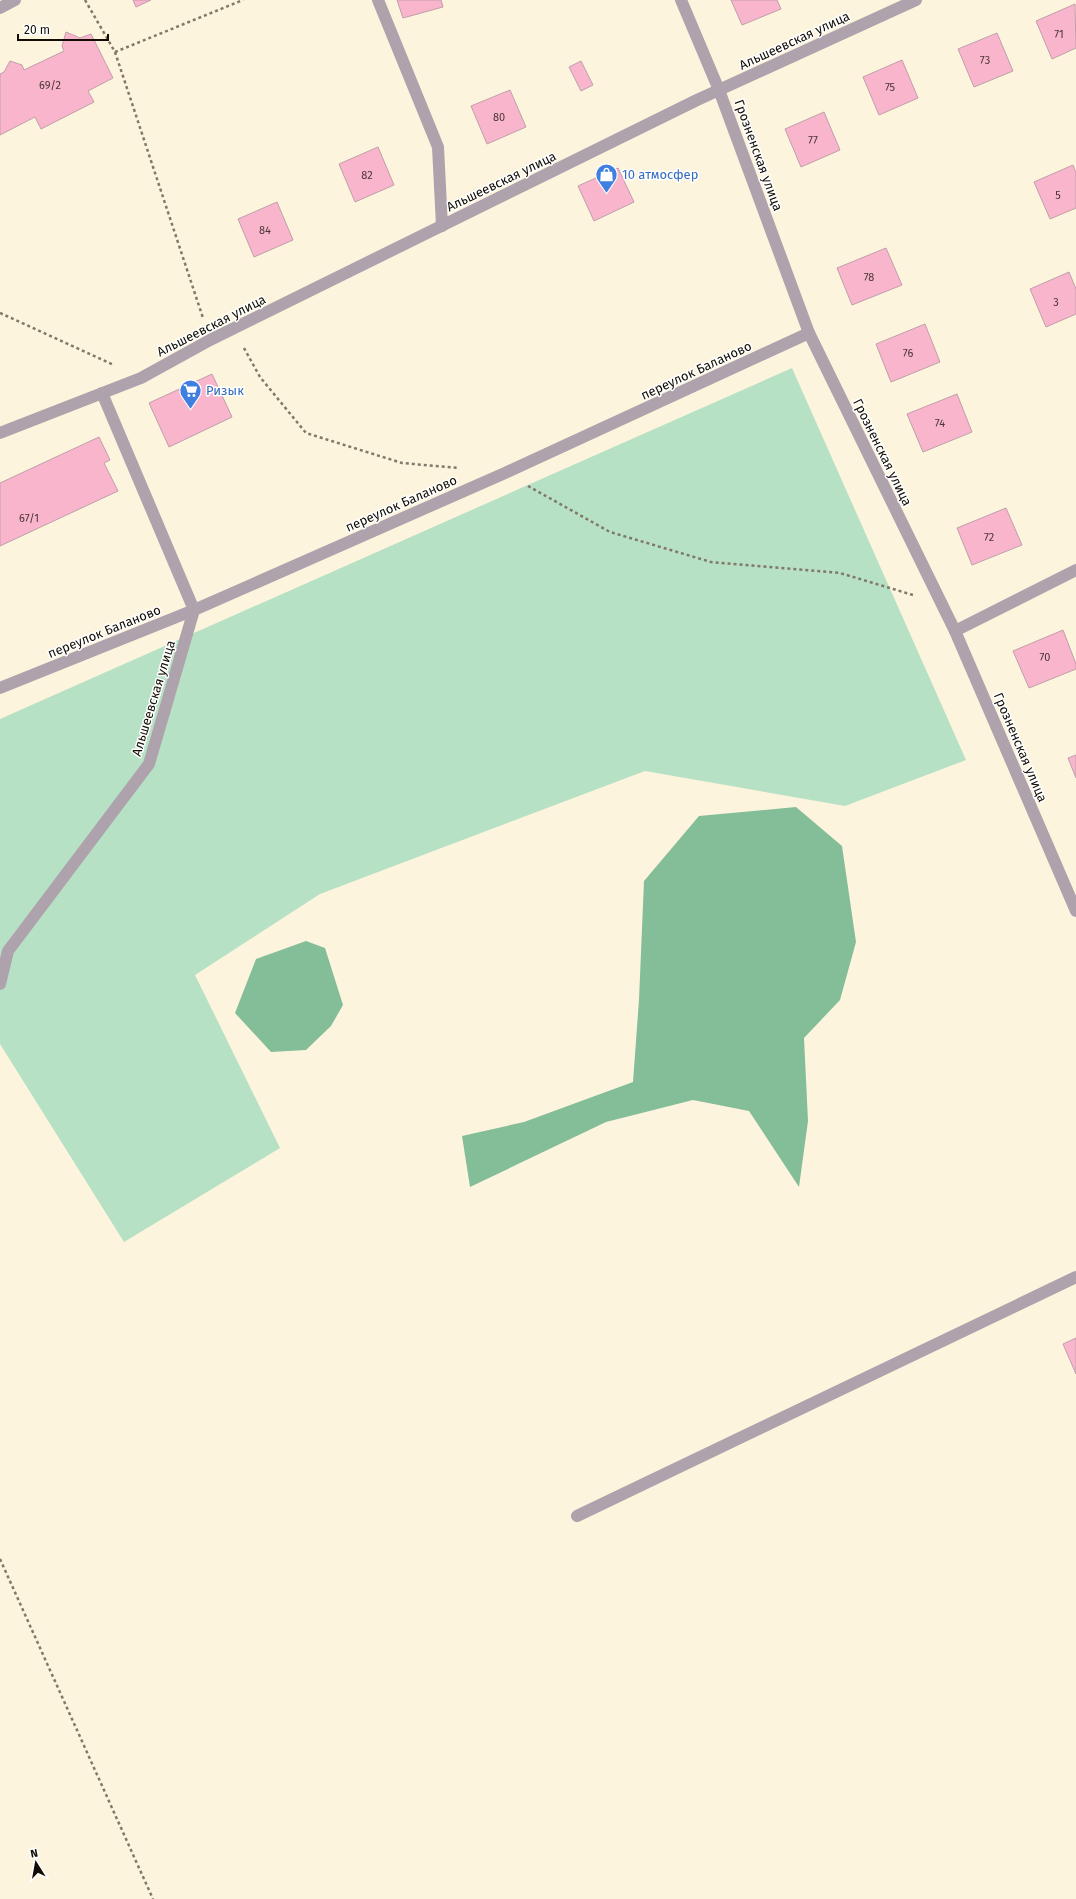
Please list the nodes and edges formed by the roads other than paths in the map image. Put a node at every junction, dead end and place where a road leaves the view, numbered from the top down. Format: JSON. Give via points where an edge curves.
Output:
{"nodes":[{"id":1,"x":15,"y":0,"type":"edge"},
{"id":2,"x":378,"y":0,"type":"edge"},
{"id":3,"x":681,"y":0,"type":"edge"},
{"id":4,"x":916,"y":0,"type":"edge"},
{"id":5,"x":0,"y":8,"type":"edge"},
{"id":6,"x":720,"y":90,"type":"junction"},
{"id":7,"x":442,"y":226,"type":"junction"},
{"id":8,"x":810,"y":333,"type":"junction"},
{"id":9,"x":102,"y":393,"type":"junction"},
{"id":10,"x":0,"y":434,"type":"edge"},
{"id":11,"x":1076,"y":570,"type":"edge"},
{"id":12,"x":194,"y":610,"type":"junction"},
{"id":13,"x":955,"y":631,"type":"junction"},
{"id":14,"x":0,"y":688,"type":"edge"},
{"id":15,"x":1076,"y":911,"type":"edge"},
{"id":16,"x":0,"y":984,"type":"edge"},
{"id":17,"x":1076,"y":1277,"type":"edge"},
{"id":18,"x":577,"y":1516,"type":"dead end"}],
"edges":[{"from":1,"to":5,"type":"street"},
{"from":2,"to":7,"type":"street","via":[[438,147]]},
{"from":3,"to":6,"type":"street","name":"Грозненская улица"},
{"from":4,"to":6,"type":"street","name":"Альшеевская улица"},
{"from":6,"to":7,"type":"street","name":"Альшеевская улица"},
{"from":6,"to":8,"type":"street","name":"Грозненская улица"},
{"from":7,"to":9,"type":"street","name":"Альшеевская улица","via":[[210,340],[141,378]]},
{"from":8,"to":12,"type":"street","name":"переулок Баланово","via":[[505,473]]},
{"from":8,"to":13,"type":"street","name":"Грозненская улица"},
{"from":9,"to":10,"type":"street","name":"Альшеевская улица"},
{"from":9,"to":12,"type":"street"},
{"from":11,"to":13,"type":"street"},
{"from":12,"to":14,"type":"street","name":"переулок Баланово"},
{"from":12,"to":16,"type":"street","name":"Альшеевская улица","via":[[149,764],[8,951]]},
{"from":13,"to":15,"type":"street","name":"Грозненская улица"},
{"from":17,"to":18,"type":"street"}]}
